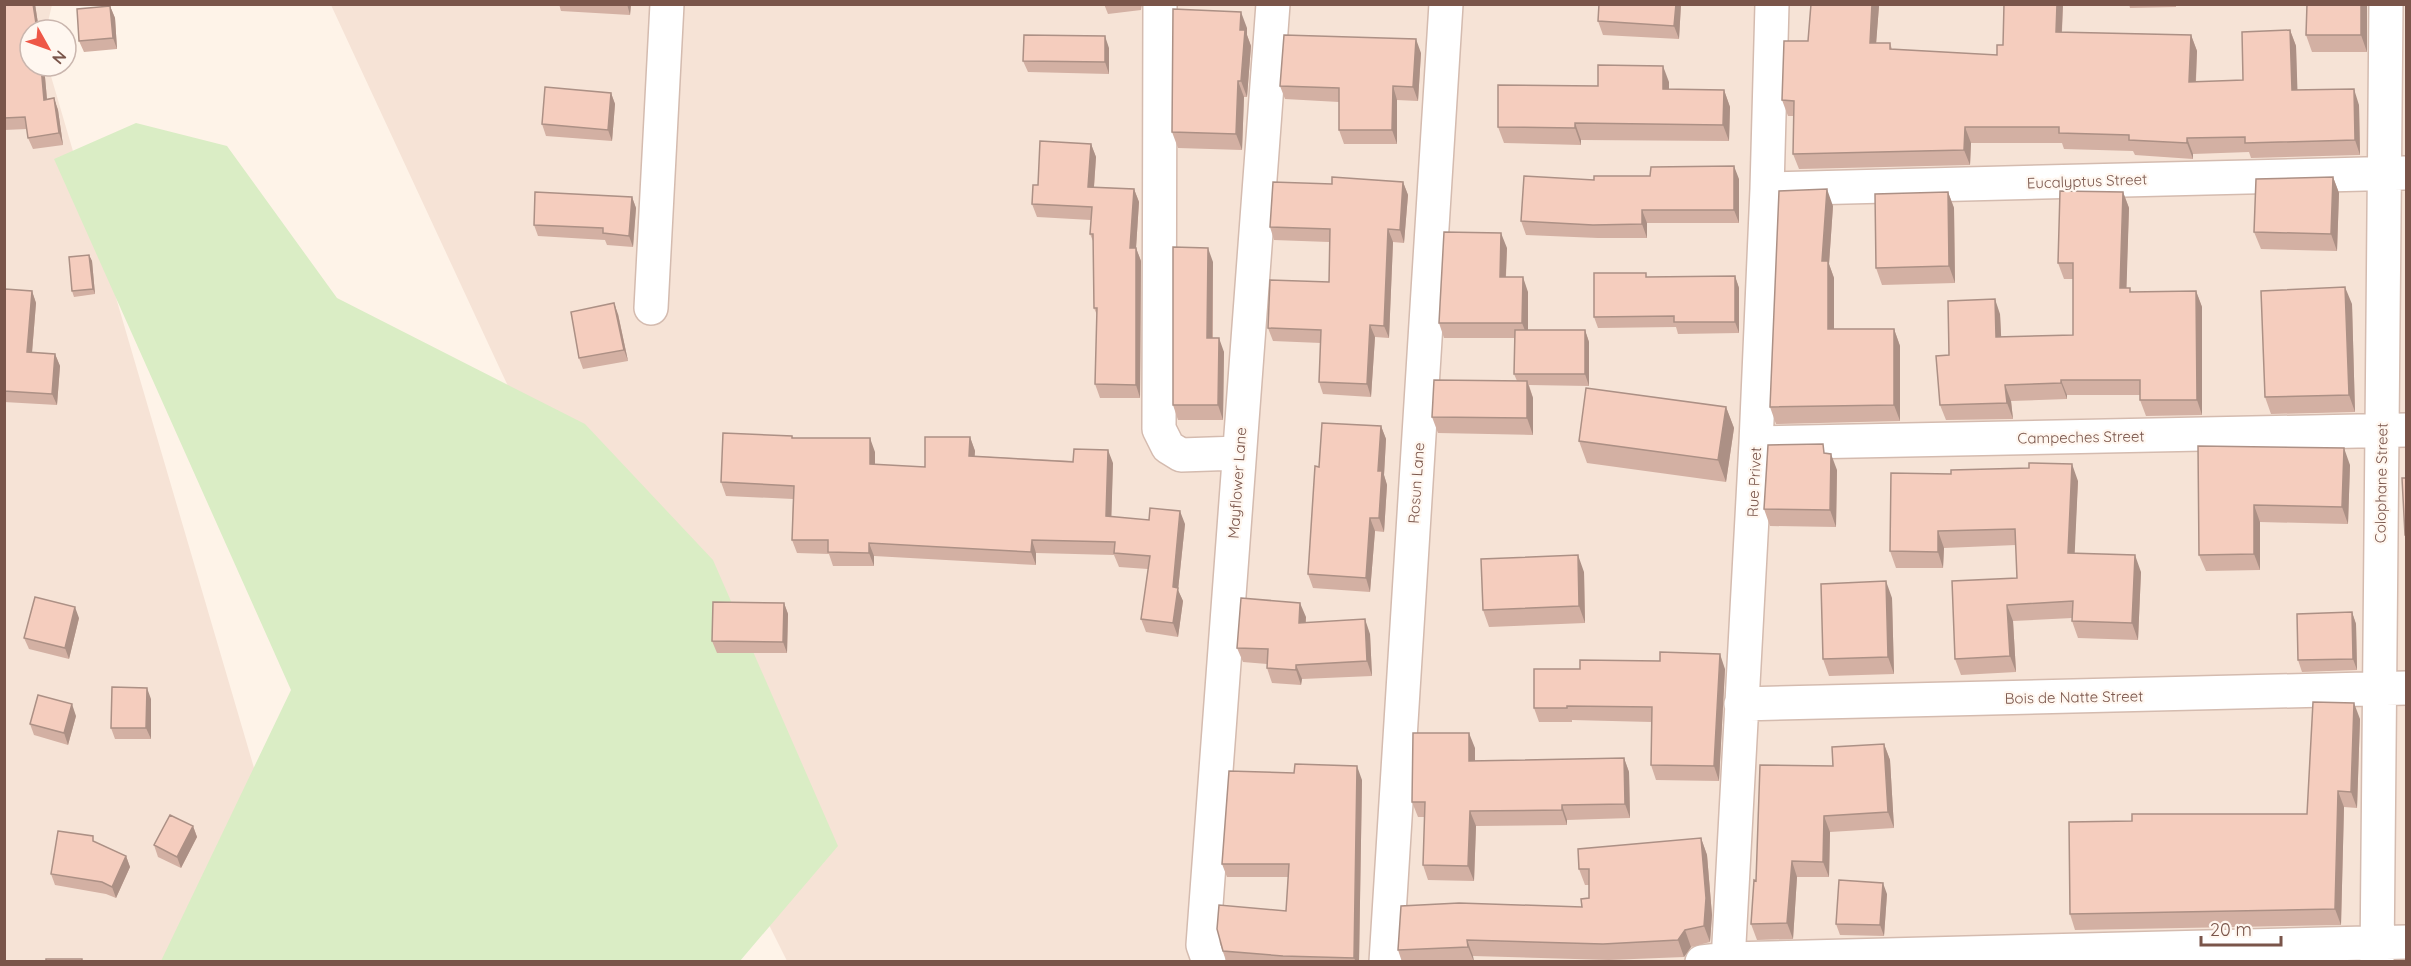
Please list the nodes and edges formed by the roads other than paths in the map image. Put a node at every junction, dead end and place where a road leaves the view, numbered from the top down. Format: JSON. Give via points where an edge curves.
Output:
{"nodes":[{"id":1,"x":667,"y":4,"type":"edge"},
{"id":2,"x":1160,"y":4,"type":"edge"},
{"id":3,"x":1273,"y":4,"type":"edge"},
{"id":4,"x":1446,"y":4,"type":"edge"},
{"id":5,"x":1772,"y":4,"type":"edge"},
{"id":6,"x":2386,"y":4,"type":"edge"},
{"id":7,"x":2395,"y":173,"type":"edge"},
{"id":8,"x":1767,"y":189,"type":"junction"},
{"id":9,"x":651,"y":308,"type":"dead end"},
{"id":10,"x":2394,"y":431,"type":"edge"},
{"id":11,"x":1756,"y":443,"type":"junction"},
{"id":12,"x":1239,"y":453,"type":"junction"},
{"id":13,"x":2393,"y":689,"type":"edge"},
{"id":14,"x":1741,"y":704,"type":"junction"},
{"id":15,"x":2386,"y":949,"type":"edge"},
{"id":16,"x":2130,"y":955,"type":"edge"},
{"id":17,"x":1720,"y":961,"type":"edge"},
{"id":18,"x":1209,"y":962,"type":"edge"},
{"id":19,"x":1386,"y":962,"type":"edge"}],
"edges":[{"from":1,"to":9,"type":"street"},
{"from":2,"to":12,"type":"street","via":[[1159,429],[1168,447],[1181,455]]},
{"from":3,"to":12,"type":"street","name":"Mayflower Lane"},
{"from":4,"to":19,"type":"street","name":"Rosun Lane"},
{"from":5,"to":8,"type":"street","name":"Rue Privet"},
{"from":6,"to":7,"type":"street","name":"Colophane Street"},
{"from":7,"to":8,"type":"street","name":"Eucalyptus Street"},
{"from":7,"to":10,"type":"street","name":"Colophane Street"},
{"from":8,"to":11,"type":"street","name":"Rue Privet"},
{"from":10,"to":11,"type":"street","name":"Campeches Street"},
{"from":10,"to":13,"type":"street","name":"Colophane Street"},
{"from":11,"to":14,"type":"street","name":"Rue Privet"},
{"from":12,"to":18,"type":"street","name":"Mayflower Lane","via":[[1203,945]]},
{"from":13,"to":14,"type":"street","name":"Bois de Natte Street"},
{"from":13,"to":15,"type":"street","name":"Colophane Street"},
{"from":14,"to":17,"type":"street","name":"Rue Privet"},
{"from":15,"to":16,"type":"street"},
{"from":16,"to":17,"type":"street"}]}
